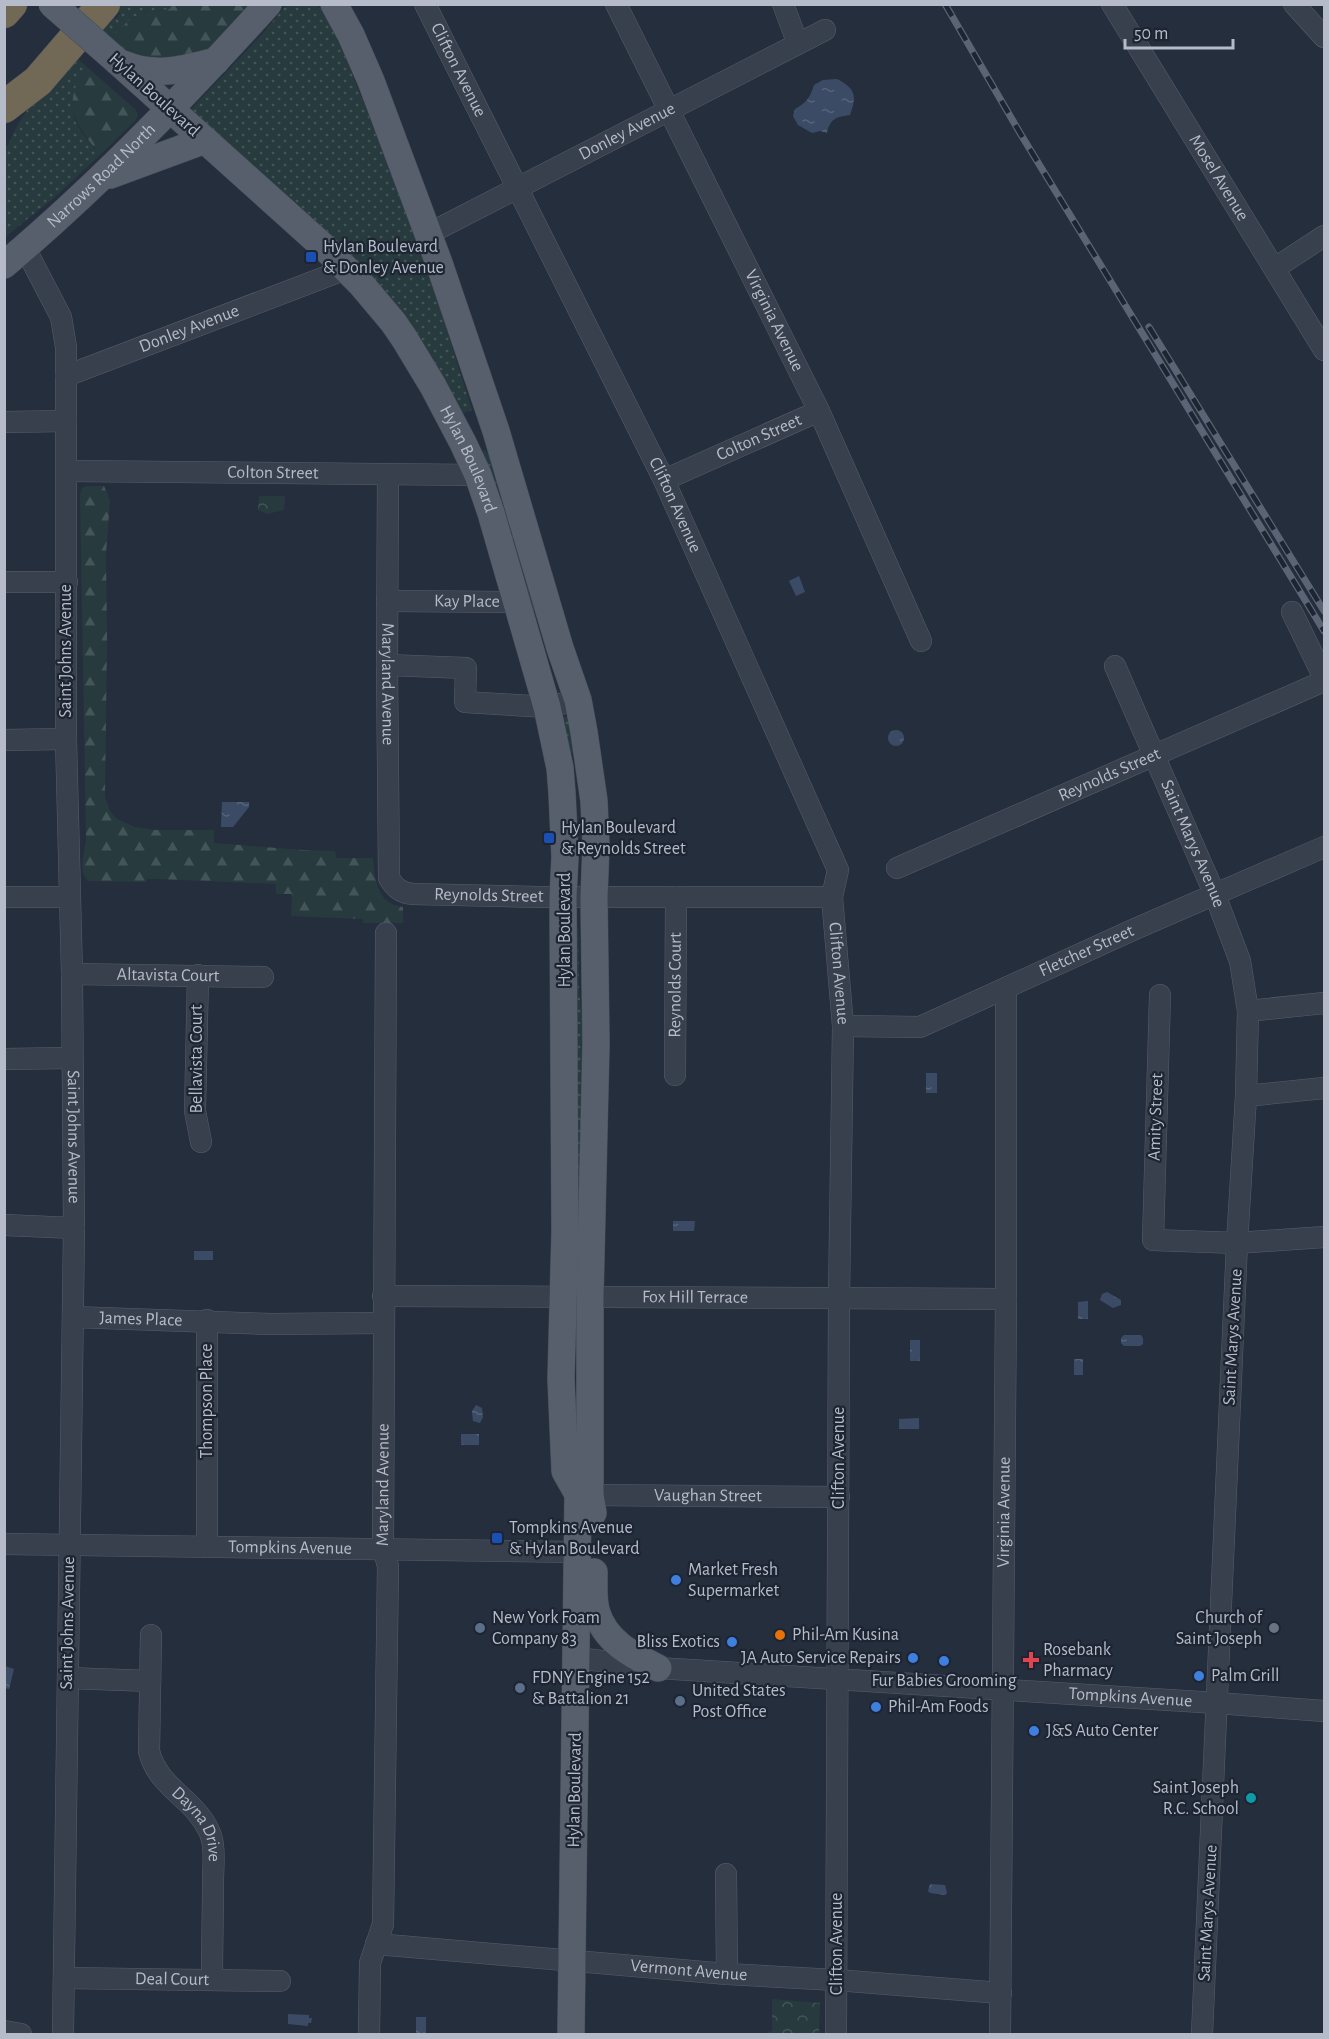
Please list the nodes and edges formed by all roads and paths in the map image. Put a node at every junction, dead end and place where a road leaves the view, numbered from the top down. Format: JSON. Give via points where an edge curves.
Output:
{"nodes":[{"id":1,"x":11,"y":4,"type":"edge"},
{"id":2,"x":52,"y":4,"type":"edge"},
{"id":3,"x":78,"y":4,"type":"edge"},
{"id":4,"x":104,"y":4,"type":"edge"},
{"id":5,"x":334,"y":4,"type":"edge"},
{"id":6,"x":425,"y":4,"type":"edge"},
{"id":7,"x":616,"y":4,"type":"edge"},
{"id":8,"x":783,"y":4,"type":"edge"},
{"id":9,"x":1112,"y":4,"type":"edge"},
{"id":10,"x":1294,"y":4,"type":"edge"},
{"id":11,"x":260,"y":10,"type":"edge"},
{"id":12,"x":4,"y":12,"type":"edge"},
{"id":13,"x":825,"y":30,"type":"dead end"},
{"id":14,"x":1324,"y":37,"type":"edge"},
{"id":15,"x":798,"y":44,"type":"junction"},
{"id":16,"x":117,"y":61,"type":"junction"},
{"id":17,"x":216,"y":61,"type":"junction"},
{"id":18,"x":4,"y":90,"type":"edge"},
{"id":19,"x":4,"y":107,"type":"edge"},
{"id":20,"x":171,"y":109,"type":"junction"},
{"id":21,"x":669,"y":111,"type":"junction"},
{"id":22,"x":205,"y":140,"type":"junction"},
{"id":23,"x":98,"y":180,"type":"junction"},
{"id":24,"x":517,"y":189,"type":"junction"},
{"id":25,"x":428,"y":234,"type":"junction"},
{"id":26,"x":1324,"y":236,"type":"edge"},
{"id":27,"x":15,"y":257,"type":"edge"},
{"id":28,"x":1275,"y":268,"type":"junction"},
{"id":29,"x":346,"y":269,"type":"junction"},
{"id":30,"x":1324,"y":350,"type":"edge"},
{"id":31,"x":66,"y":376,"type":"junction"},
{"id":32,"x":819,"y":411,"type":"junction"},
{"id":33,"x":66,"y":421,"type":"junction"},
{"id":34,"x":4,"y":422,"type":"edge"},
{"id":35,"x":67,"y":471,"type":"junction"},
{"id":36,"x":388,"y":476,"type":"junction"},
{"id":37,"x":478,"y":476,"type":"junction"},
{"id":38,"x":664,"y":480,"type":"junction"},
{"id":39,"x":4,"y":582,"type":"edge"},
{"id":40,"x":67,"y":582,"type":"junction"},
{"id":41,"x":546,"y":595,"type":"junction"},
{"id":42,"x":387,"y":601,"type":"junction"},
{"id":43,"x":517,"y":602,"type":"junction"},
{"id":44,"x":1292,"y":612,"type":"dead end"},
{"id":45,"x":921,"y":641,"type":"dead end"},
{"id":46,"x":387,"y":665,"type":"junction"},
{"id":47,"x":1115,"y":666,"type":"dead end"},
{"id":48,"x":1324,"y":680,"type":"edge"},
{"id":49,"x":578,"y":700,"type":"junction"},
{"id":50,"x":547,"y":707,"type":"junction"},
{"id":51,"x":66,"y":739,"type":"junction"},
{"id":52,"x":4,"y":740,"type":"edge"},
{"id":53,"x":1154,"y":754,"type":"junction"},
{"id":54,"x":1324,"y":847,"type":"edge"},
{"id":55,"x":897,"y":868,"type":"dead end"},
{"id":56,"x":399,"y":891,"type":"joint"},
{"id":57,"x":1215,"y":895,"type":"junction"},
{"id":58,"x":4,"y":897,"type":"edge"},
{"id":59,"x":69,"y":897,"type":"junction"},
{"id":60,"x":563,"y":897,"type":"junction"},
{"id":61,"x":594,"y":897,"type":"junction"},
{"id":62,"x":676,"y":897,"type":"junction"},
{"id":63,"x":832,"y":897,"type":"junction"},
{"id":64,"x":386,"y":933,"type":"dead end"},
{"id":65,"x":72,"y":974,"type":"junction"},
{"id":66,"x":198,"y":975,"type":"junction"},
{"id":67,"x":263,"y":977,"type":"dead end"},
{"id":68,"x":1006,"y":988,"type":"junction"},
{"id":69,"x":1160,"y":995,"type":"dead end"},
{"id":70,"x":1324,"y":1003,"type":"edge"},
{"id":71,"x":1248,"y":1011,"type":"junction"},
{"id":72,"x":843,"y":1026,"type":"junction"},
{"id":73,"x":4,"y":1059,"type":"edge"},
{"id":74,"x":72,"y":1059,"type":"junction"},
{"id":75,"x":675,"y":1074,"type":"dead end"},
{"id":76,"x":1324,"y":1088,"type":"edge"},
{"id":77,"x":1246,"y":1096,"type":"junction"},
{"id":78,"x":201,"y":1142,"type":"dead end"},
{"id":79,"x":4,"y":1225,"type":"edge"},
{"id":80,"x":74,"y":1228,"type":"junction"},
{"id":81,"x":1324,"y":1236,"type":"edge"},
{"id":82,"x":1237,"y":1244,"type":"junction"},
{"id":83,"x":383,"y":1296,"type":"junction"},
{"id":84,"x":563,"y":1296,"type":"junction"},
{"id":85,"x":590,"y":1296,"type":"junction"},
{"id":86,"x":839,"y":1298,"type":"junction"},
{"id":87,"x":1006,"y":1299,"type":"junction"},
{"id":88,"x":73,"y":1317,"type":"junction"},
{"id":89,"x":207,"y":1320,"type":"junction"},
{"id":90,"x":383,"y":1323,"type":"junction"},
{"id":91,"x":584,"y":1495,"type":"junction"},
{"id":92,"x":839,"y":1497,"type":"junction"},
{"id":93,"x":4,"y":1544,"type":"edge"},
{"id":94,"x":69,"y":1546,"type":"junction"},
{"id":95,"x":207,"y":1547,"type":"junction"},
{"id":96,"x":383,"y":1548,"type":"junction"},
{"id":97,"x":577,"y":1552,"type":"junction"},
{"id":98,"x":151,"y":1635,"type":"dead end"},
{"id":99,"x":577,"y":1658,"type":"junction"},
{"id":100,"x":658,"y":1668,"type":"junction"},
{"id":101,"x":68,"y":1678,"type":"junction"},
{"id":102,"x":838,"y":1679,"type":"junction"},
{"id":103,"x":150,"y":1681,"type":"junction"},
{"id":104,"x":1003,"y":1690,"type":"junction"},
{"id":105,"x":1217,"y":1702,"type":"junction"},
{"id":106,"x":1324,"y":1711,"type":"edge"},
{"id":107,"x":726,"y":1874,"type":"dead end"},
{"id":108,"x":376,"y":1944,"type":"junction"},
{"id":109,"x":571,"y":1961,"type":"junction"},
{"id":110,"x":727,"y":1974,"type":"junction"},
{"id":111,"x":64,"y":1978,"type":"junction"},
{"id":112,"x":212,"y":1979,"type":"junction"},
{"id":113,"x":836,"y":1980,"type":"junction"},
{"id":114,"x":280,"y":1981,"type":"dead end"},
{"id":115,"x":1000,"y":1993,"type":"junction"},
{"id":116,"x":4,"y":2031,"type":"edge"},
{"id":117,"x":21,"y":2034,"type":"edge"},
{"id":118,"x":63,"y":2034,"type":"edge"},
{"id":119,"x":369,"y":2034,"type":"edge"},
{"id":120,"x":571,"y":2034,"type":"edge"},
{"id":121,"x":836,"y":2034,"type":"edge"},
{"id":122,"x":1000,"y":2034,"type":"edge"},
{"id":123,"x":1202,"y":2034,"type":"edge"}],
"edges":[{"from":1,"to":12,"type":"highway"},
{"from":2,"to":16,"type":"main road","name":"Hylan Boulevard","bridge":true},
{"from":3,"to":18,"type":"highway"},
{"from":4,"to":19,"type":"highway","via":[[38,81]]},
{"from":5,"to":25,"type":"main road","name":"Hylan Boulevard","via":[[364,66]]},
{"from":6,"to":24,"type":"street","name":"Clifton Avenue"},
{"from":7,"to":21,"type":"street","name":"Virginia Avenue"},
{"from":8,"to":15,"type":"street"},
{"from":9,"to":28,"type":"street","name":"Mosel Avenue"},
{"from":10,"to":14,"type":"street"},
{"from":11,"to":17,"type":"main road","name":"Narrows Road North"},
{"from":13,"to":15,"type":"street","name":"Donley Avenue"},
{"from":15,"to":21,"type":"street","name":"Donley Avenue"},
{"from":16,"to":17,"type":"main road","via":[[155,72],[183,70]]},
{"from":16,"to":20,"type":"main road","name":"Hylan Boulevard"},
{"from":17,"to":20,"type":"main road","name":"Narrows Road North"},
{"from":20,"to":22,"type":"main road","name":"Hylan Boulevard"},
{"from":20,"to":23,"type":"main road","name":"Narrows Road North"},
{"from":21,"to":24,"type":"street","name":"Donley Avenue"},
{"from":21,"to":32,"type":"street","name":"Virginia Avenue"},
{"from":22,"to":23,"type":"main road"},
{"from":22,"to":29,"type":"main road","name":"Hylan Boulevard"},
{"from":23,"to":27,"type":"main road","name":"Narrows Road North"},
{"from":24,"to":25,"type":"street","name":"Donley Avenue"},
{"from":24,"to":38,"type":"street","name":"Clifton Avenue"},
{"from":25,"to":41,"type":"main road","name":"Hylan Boulevard","via":[[496,431]]},
{"from":26,"to":28,"type":"street"},
{"from":27,"to":31,"type":"street","name":"Saint Johns Avenue","via":[[61,317]]},
{"from":28,"to":30,"type":"street","name":"Mosel Avenue"},
{"from":29,"to":31,"type":"street","name":"Donley Avenue"},
{"from":29,"to":37,"type":"main road","name":"Hylan Boulevard","via":[[404,338],[464,443]]},
{"from":31,"to":33,"type":"street","name":"Saint Johns Avenue"},
{"from":32,"to":38,"type":"street","name":"Colton Street"},
{"from":32,"to":45,"type":"street","name":"Virginia Avenue"},
{"from":33,"to":34,"type":"street"},
{"from":33,"to":35,"type":"street","name":"Saint Johns Avenue"},
{"from":35,"to":36,"type":"street","name":"Colton Street"},
{"from":35,"to":40,"type":"street","name":"Saint Johns Avenue"},
{"from":36,"to":37,"type":"street","name":"Colton Street"},
{"from":36,"to":42,"type":"street","name":"Maryland Avenue"},
{"from":37,"to":43,"type":"main road","name":"Hylan Boulevard"},
{"from":38,"to":63,"type":"street","name":"Clifton Avenue","via":[[838,870]]},
{"from":39,"to":40,"type":"street"},
{"from":40,"to":51,"type":"street","name":"Saint Johns Avenue"},
{"from":41,"to":43,"type":"street","name":"Kay Place"},
{"from":41,"to":49,"type":"main road","name":"Hylan Boulevard"},
{"from":42,"to":43,"type":"street","name":"Kay Place"},
{"from":42,"to":46,"type":"street","name":"Maryland Avenue"},
{"from":43,"to":50,"type":"main road","name":"Hylan Boulevard"},
{"from":44,"to":48,"type":"street"},
{"from":46,"to":50,"type":"street","via":[[466,668],[465,702]]},
{"from":46,"to":56,"type":"street","name":"Maryland Avenue","via":[[389,878]]},
{"from":47,"to":53,"type":"street","name":"Saint Marys Avenue"},
{"from":48,"to":53,"type":"street","name":"Reynolds Street"},
{"from":49,"to":50,"type":"street"},
{"from":49,"to":61,"type":"main road","name":"Hylan Boulevard","via":[[594,801]]},
{"from":50,"to":60,"type":"main road","name":"Hylan Boulevard","via":[[560,768],[566,857]]},
{"from":51,"to":52,"type":"street"},
{"from":51,"to":59,"type":"street","name":"Saint Johns Avenue"},
{"from":53,"to":55,"type":"street","name":"Reynolds Street"},
{"from":53,"to":57,"type":"street","name":"Saint Marys Avenue"},
{"from":54,"to":57,"type":"street","name":"Fletcher Street"},
{"from":56,"to":60,"type":"street","name":"Reynolds Street"},
{"from":57,"to":68,"type":"street","name":"Fletcher Street"},
{"from":57,"to":71,"type":"street","name":"Saint Marys Avenue","via":[[1240,961]]},
{"from":58,"to":59,"type":"street"},
{"from":59,"to":65,"type":"street","name":"Saint Johns Avenue"},
{"from":60,"to":61,"type":"street","name":"Reynolds Street"},
{"from":60,"to":84,"type":"main road","name":"Hylan Boulevard"},
{"from":61,"to":62,"type":"street","name":"Reynolds Street"},
{"from":61,"to":85,"type":"main road","name":"Hylan Boulevard","via":[[596,1044]]},
{"from":62,"to":63,"type":"street","name":"Reynolds Street"},
{"from":62,"to":75,"type":"street","name":"Reynolds Court"},
{"from":63,"to":72,"type":"street","name":"Clifton Avenue"},
{"from":64,"to":83,"type":"street","name":"Maryland Avenue"},
{"from":65,"to":66,"type":"street","name":"Altavista Court"},
{"from":65,"to":74,"type":"street","name":"Saint Johns Avenue"},
{"from":66,"to":67,"type":"street","name":"Altavista Court"},
{"from":66,"to":78,"type":"street","name":"Bellavista Court","via":[[195,1111]]},
{"from":68,"to":72,"type":"street","name":"Fletcher Street","via":[[920,1027]]},
{"from":68,"to":87,"type":"street","name":"Virginia Avenue"},
{"from":69,"to":82,"type":"street","name":"Amity Street","via":[[1153,1240]]},
{"from":70,"to":71,"type":"street"},
{"from":71,"to":77,"type":"street","name":"Saint Marys Avenue"},
{"from":72,"to":86,"type":"street","name":"Clifton Avenue"},
{"from":73,"to":74,"type":"street"},
{"from":74,"to":80,"type":"street","name":"Saint Johns Avenue"},
{"from":76,"to":77,"type":"street"},
{"from":77,"to":82,"type":"street","name":"Saint Marys Avenue"},
{"from":79,"to":80,"type":"street"},
{"from":80,"to":88,"type":"street","name":"Saint Johns Avenue"},
{"from":81,"to":82,"type":"street"},
{"from":82,"to":105,"type":"street","name":"Saint Marys Avenue"},
{"from":83,"to":84,"type":"street","name":"Fox Hill Terrace"},
{"from":83,"to":90,"type":"street","name":"Maryland Avenue"},
{"from":84,"to":85,"type":"street","name":"Fox Hill Terrace"},
{"from":84,"to":91,"type":"main road","name":"Hylan Boulevard","via":[[565,1471]]},
{"from":85,"to":86,"type":"street","name":"Fox Hill Terrace"},
{"from":85,"to":91,"type":"main road","name":"Hylan Boulevard"},
{"from":86,"to":87,"type":"street","name":"Fox Hill Terrace"},
{"from":86,"to":92,"type":"street","name":"Clifton Avenue"},
{"from":87,"to":104,"type":"street","name":"Virginia Avenue"},
{"from":88,"to":89,"type":"street","name":"James Place"},
{"from":88,"to":94,"type":"street","name":"Saint Johns Avenue"},
{"from":89,"to":90,"type":"street","name":"Thompson Place"},
{"from":89,"to":95,"type":"street","name":"Thompson Place"},
{"from":90,"to":96,"type":"street","name":"Maryland Avenue"},
{"from":91,"to":92,"type":"street","name":"Vaughan Street"},
{"from":91,"to":97,"type":"main road","name":"Hylan Boulevard"},
{"from":91,"to":100,"type":"main road","via":[[595,1534],[596,1610],[609,1635],[627,1652]]},
{"from":92,"to":102,"type":"street","name":"Clifton Avenue"},
{"from":93,"to":94,"type":"street","name":"Tompkins Avenue"},
{"from":94,"to":95,"type":"street","name":"Tompkins Avenue"},
{"from":94,"to":101,"type":"street","name":"Saint Johns Avenue"},
{"from":95,"to":96,"type":"street","name":"Tompkins Avenue"},
{"from":96,"to":97,"type":"street","name":"Tompkins Avenue"},
{"from":96,"to":108,"type":"street","name":"Maryland Avenue","via":[[388,1566],[383,1912]]},
{"from":97,"to":99,"type":"main road","name":"Hylan Boulevard"},
{"from":98,"to":103,"type":"street","name":"Dayna Drive"},
{"from":99,"to":100,"type":"street","name":"Tompkins Avenue"},
{"from":99,"to":109,"type":"main road","name":"Hylan Boulevard"},
{"from":100,"to":102,"type":"street","name":"Tompkins Avenue"},
{"from":101,"to":103,"type":"street"},
{"from":101,"to":111,"type":"street","name":"Saint Johns Avenue"},
{"from":102,"to":104,"type":"street","name":"Tompkins Avenue"},
{"from":102,"to":113,"type":"street","name":"Clifton Avenue"},
{"from":103,"to":112,"type":"street","name":"Dayna Drive","via":[[152,1763],[211,1833]]},
{"from":104,"to":105,"type":"street","name":"Tompkins Avenue"},
{"from":104,"to":115,"type":"street","name":"Virginia Avenue"},
{"from":105,"to":106,"type":"street","name":"Tompkins Avenue"},
{"from":105,"to":123,"type":"street","name":"Saint Marys Avenue"},
{"from":107,"to":110,"type":"street"},
{"from":108,"to":109,"type":"street","name":"Vermont Avenue"},
{"from":108,"to":119,"type":"street","name":"Maryland Avenue","via":[[370,1963]]},
{"from":109,"to":110,"type":"street","name":"Vermont Avenue"},
{"from":109,"to":120,"type":"main road","name":"Hylan Boulevard"},
{"from":110,"to":113,"type":"street","name":"Vermont Avenue"},
{"from":111,"to":112,"type":"street","name":"Deal Court"},
{"from":111,"to":118,"type":"street","name":"Saint Johns Avenue"},
{"from":112,"to":114,"type":"street","name":"Deal Court"},
{"from":113,"to":115,"type":"street","name":"Vermont Avenue"},
{"from":113,"to":121,"type":"street","name":"Clifton Avenue"},
{"from":115,"to":122,"type":"street","name":"Virginia Avenue"},
{"from":116,"to":117,"type":"street"}]}
